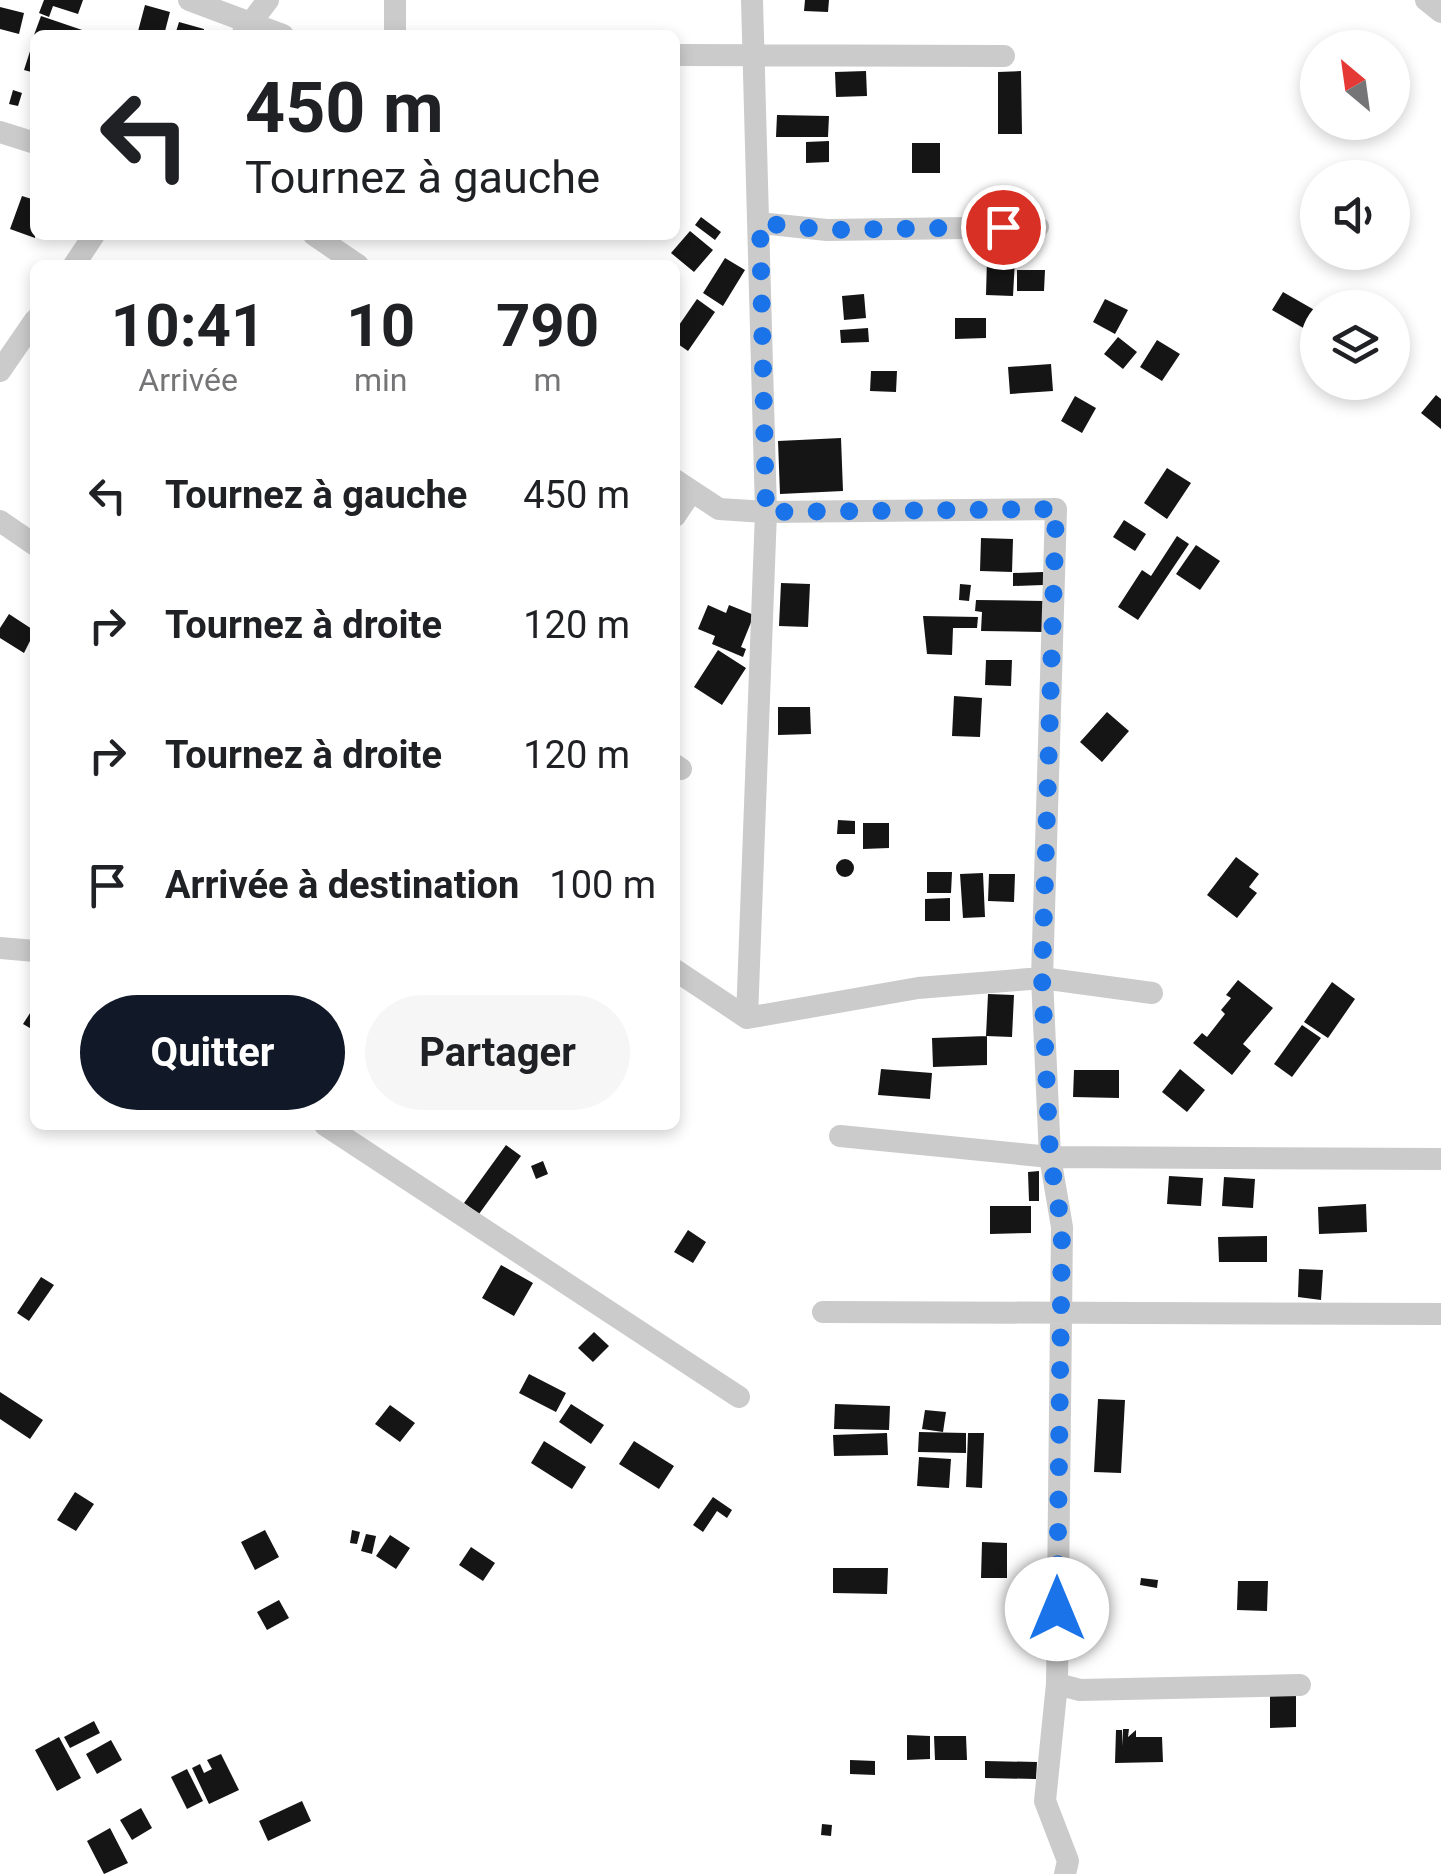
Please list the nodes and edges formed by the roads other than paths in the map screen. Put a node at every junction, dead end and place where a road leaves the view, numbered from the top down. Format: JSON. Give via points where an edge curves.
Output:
{"nodes":[{"id":1,"x":189,"y":0,"type":"edge"},
{"id":2,"x":268,"y":0,"type":"edge"},
{"id":3,"x":396,"y":0,"type":"edge"},
{"id":4,"x":752,"y":0,"type":"edge"},
{"id":5,"x":1426,"y":0,"type":"edge"},
{"id":6,"x":1441,"y":12,"type":"edge"},
{"id":7,"x":246,"y":28,"type":"edge"},
{"id":8,"x":394,"y":30,"type":"edge"},
{"id":9,"x":680,"y":55,"type":"edge"},
{"id":10,"x":750,"y":55,"type":"junction"},
{"id":11,"x":1004,"y":56,"type":"dead end"},
{"id":12,"x":0,"y":132,"type":"edge"},
{"id":13,"x":30,"y":141,"type":"edge"},
{"id":14,"x":760,"y":223,"type":"junction"},
{"id":15,"x":1038,"y":227,"type":"dead end"},
{"id":16,"x":321,"y":240,"type":"edge"},
{"id":17,"x":351,"y":260,"type":"edge"},
{"id":18,"x":30,"y":330,"type":"edge"},
{"id":19,"x":0,"y":370,"type":"edge"},
{"id":20,"x":684,"y":486,"type":"edge"},
{"id":21,"x":766,"y":512,"type":"junction"},
{"id":22,"x":0,"y":521,"type":"edge"},
{"id":23,"x":30,"y":542,"type":"edge"},
{"id":24,"x":0,"y":948,"type":"edge"},
{"id":25,"x":30,"y":951,"type":"edge"},
{"id":26,"x":680,"y":973,"type":"edge"},
{"id":27,"x":1042,"y":978,"type":"junction"},
{"id":28,"x":1152,"y":993,"type":"dead end"},
{"id":29,"x":748,"y":1018,"type":"junction"},
{"id":30,"x":332,"y":1130,"type":"edge"},
{"id":31,"x":840,"y":1136,"type":"dead end"},
{"id":32,"x":1050,"y":1157,"type":"junction"},
{"id":33,"x":1441,"y":1159,"type":"edge"},
{"id":34,"x":1058,"y":1310,"type":"junction"},
{"id":35,"x":822,"y":1312,"type":"dead end"},
{"id":36,"x":1441,"y":1314,"type":"edge"},
{"id":37,"x":739,"y":1397,"type":"dead end"},
{"id":38,"x":1056,"y":1684,"type":"junction"},
{"id":39,"x":1300,"y":1685,"type":"dead end"},
{"id":40,"x":1065,"y":1874,"type":"edge"}],
"edges":[{"from":1,"to":7,"type":"street"},
{"from":2,"to":7,"type":"street"},
{"from":3,"to":8,"type":"street"},
{"from":4,"to":10,"type":"street"},
{"from":5,"to":6,"type":"street"},
{"from":9,"to":10,"type":"street"},
{"from":10,"to":11,"type":"street"},
{"from":10,"to":14,"type":"street"},
{"from":12,"to":13,"type":"street"},
{"from":14,"to":15,"type":"street","via":[[827,230]]},
{"from":14,"to":21,"type":"street"},
{"from":16,"to":17,"type":"street"},
{"from":18,"to":19,"type":"street"},
{"from":20,"to":21,"type":"street","via":[[719,509]]},
{"from":21,"to":27,"type":"street","via":[[1056,509]]},
{"from":21,"to":29,"type":"street"},
{"from":22,"to":23,"type":"street"},
{"from":24,"to":25,"type":"street"},
{"from":26,"to":29,"type":"street"},
{"from":27,"to":28,"type":"street"},
{"from":27,"to":29,"type":"street","via":[[918,988]]},
{"from":27,"to":32,"type":"street"},
{"from":30,"to":37,"type":"street"},
{"from":31,"to":32,"type":"street"},
{"from":32,"to":33,"type":"street"},
{"from":32,"to":34,"type":"street","via":[[1062,1227]]},
{"from":34,"to":35,"type":"street"},
{"from":34,"to":36,"type":"street"},
{"from":34,"to":38,"type":"street"},
{"from":38,"to":39,"type":"street","via":[[1080,1690]]},
{"from":38,"to":40,"type":"street","via":[[1046,1801],[1068,1861]]}]}
